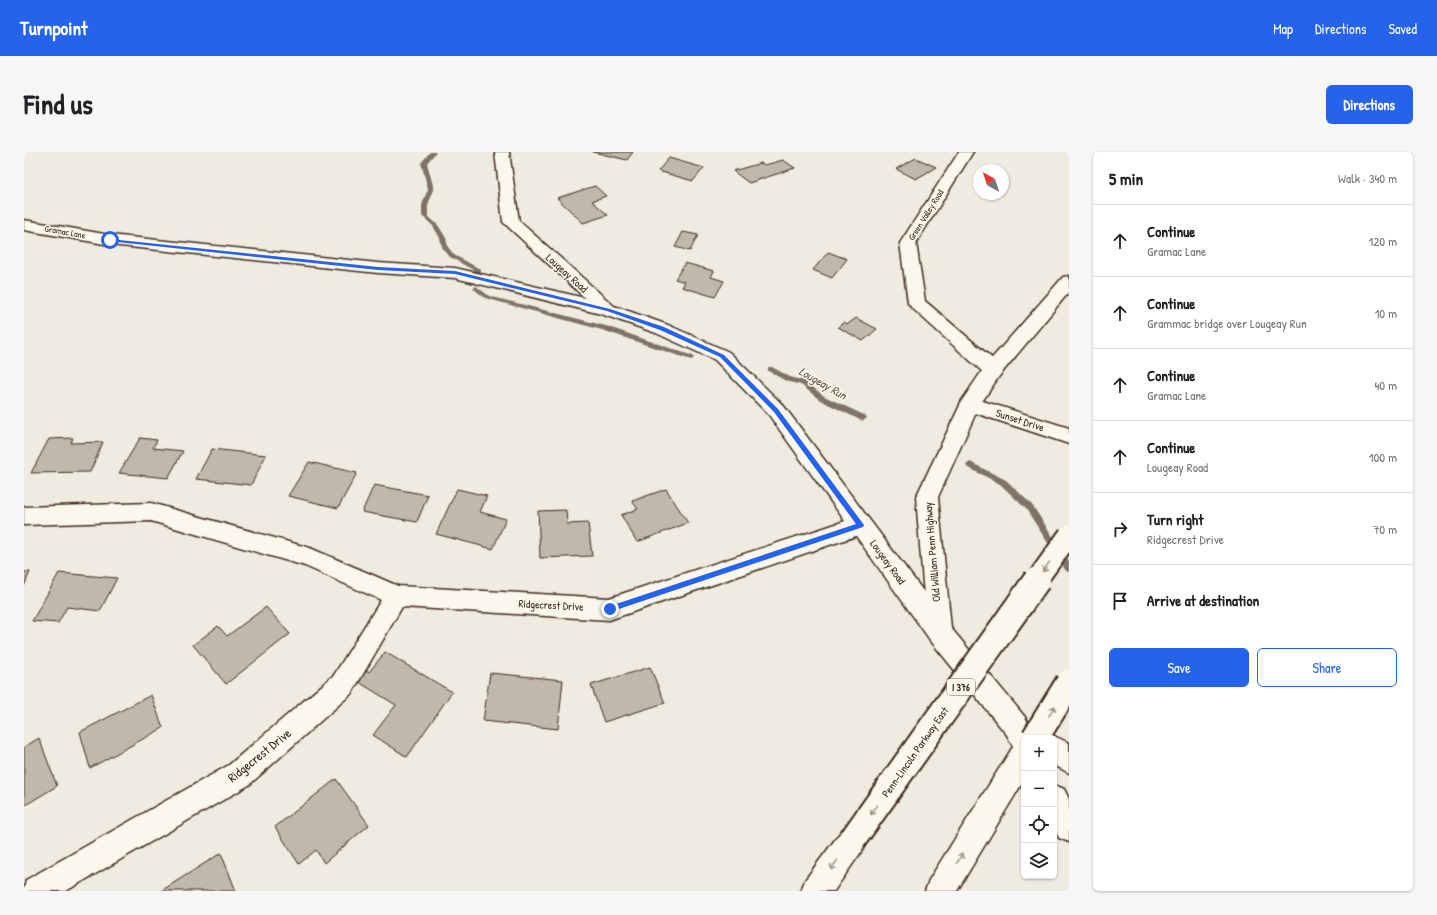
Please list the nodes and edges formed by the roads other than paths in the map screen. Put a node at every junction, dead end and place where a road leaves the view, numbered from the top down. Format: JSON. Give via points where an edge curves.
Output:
{"nodes":[{"id":1,"x":502,"y":152,"type":"edge"},
{"id":2,"x":966,"y":152,"type":"edge"},
{"id":3,"x":24,"y":225,"type":"edge"},
{"id":4,"x":1069,"y":281,"type":"edge"},
{"id":5,"x":608,"y":310,"type":"junction"},
{"id":6,"x":993,"y":370,"type":"junction"},
{"id":7,"x":970,"y":404,"type":"junction"},
{"id":8,"x":1069,"y":436,"type":"edge"},
{"id":9,"x":24,"y":516,"type":"edge"},
{"id":10,"x":861,"y":525,"type":"junction"},
{"id":11,"x":1069,"y":535,"type":"edge"},
{"id":12,"x":396,"y":596,"type":"junction"},
{"id":13,"x":939,"y":632,"type":"junction"},
{"id":14,"x":1069,"y":683,"type":"edge"},
{"id":15,"x":1027,"y":735,"type":"edge"},
{"id":16,"x":1029,"y":735,"type":"edge"},
{"id":17,"x":1057,"y":751,"type":"edge"},
{"id":18,"x":1069,"y":759,"type":"edge"},
{"id":19,"x":1021,"y":761,"type":"edge"},
{"id":20,"x":1057,"y":805,"type":"edge"},
{"id":21,"x":1069,"y":828,"type":"edge"},
{"id":22,"x":37,"y":891,"type":"edge"},
{"id":23,"x":816,"y":891,"type":"edge"},
{"id":24,"x":940,"y":891,"type":"edge"}],
"edges":[{"from":1,"to":5,"type":"main road","name":"Lougeay Road","via":[[511,222]]},
{"from":2,"to":6,"type":"main road","name":"Green Valley Road","via":[[908,243],[917,302]]},
{"from":3,"to":5,"type":"main road","name":"Gramac Lane","via":[[118,241],[378,268],[455,273]]},
{"from":4,"to":6,"type":"main road","name":"Old William Penn Highway"},
{"from":5,"to":10,"type":"main road","name":"Lougeay Road","via":[[662,329],[722,356],[776,410]]},
{"from":6,"to":7,"type":"main road","name":"Old William Penn Highway"},
{"from":7,"to":8,"type":"main road","name":"Sunset Drive"},
{"from":7,"to":13,"type":"main road","name":"Old William Penn Highway","via":[[928,497]]},
{"from":9,"to":12,"type":"main road","name":"Ridgecrest Drive","via":[[151,512],[310,558]]},
{"from":10,"to":12,"type":"main road","name":"Ridgecrest Drive","via":[[610,609]]},
{"from":10,"to":13,"type":"main road","name":"Lougeay Road"},
{"from":11,"to":23,"type":"main road","name":"Penn-Lincoln Parkway East","number":"I 376","one_way":true,"bridge":true},
{"from":12,"to":22,"type":"main road","name":"Ridgecrest Drive","via":[[343,684],[239,775]]},
{"from":13,"to":15,"type":"main road"},
{"from":16,"to":14,"type":"main road","one_way":true,"bridge":true},
{"from":17,"to":18,"type":"main road"},
{"from":24,"to":19,"type":"main road","one_way":true},
{"from":20,"to":21,"type":"main road"}]}
